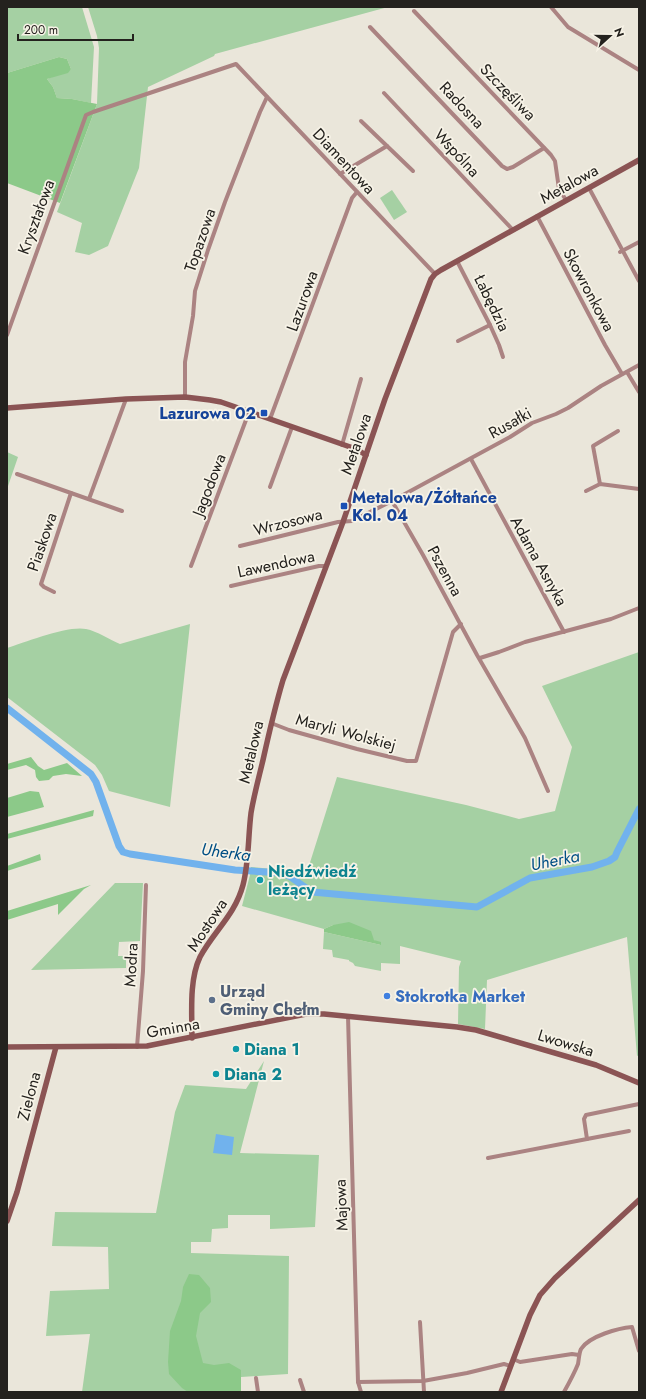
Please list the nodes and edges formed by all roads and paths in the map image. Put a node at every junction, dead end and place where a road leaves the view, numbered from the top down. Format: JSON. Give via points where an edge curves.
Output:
{"nodes":[{"id":1,"x":551,"y":7,"type":"edge"},
{"id":2,"x":414,"y":11,"type":"dead end"},
{"id":3,"x":370,"y":27,"type":"dead end"},
{"id":4,"x":639,"y":70,"type":"edge"},
{"id":5,"x":384,"y":93,"type":"dead end"},
{"id":6,"x":267,"y":97,"type":"junction"},
{"id":7,"x":93,"y":112,"type":"joint"},
{"id":8,"x":362,"y":122,"type":"dead end"},
{"id":9,"x":386,"y":146,"type":"junction"},
{"id":10,"x":544,"y":148,"type":"junction"},
{"id":11,"x":639,"y":160,"type":"edge"},
{"id":12,"x":413,"y":171,"type":"dead end"},
{"id":13,"x":340,"y":174,"type":"junction"},
{"id":14,"x":589,"y":188,"type":"junction"},
{"id":15,"x":357,"y":192,"type":"junction"},
{"id":16,"x":566,"y":200,"type":"junction"},
{"id":17,"x":537,"y":216,"type":"junction"},
{"id":18,"x":513,"y":230,"type":"junction"},
{"id":19,"x":639,"y":242,"type":"edge"},
{"id":20,"x":622,"y":251,"type":"junction"},
{"id":21,"x":457,"y":261,"type":"junction"},
{"id":22,"x":435,"y":274,"type":"junction"},
{"id":23,"x":639,"y":280,"type":"edge"},
{"id":24,"x":490,"y":325,"type":"junction"},
{"id":25,"x":7,"y":335,"type":"edge"},
{"id":26,"x":458,"y":341,"type":"dead end"},
{"id":27,"x":503,"y":357,"type":"dead end"},
{"id":28,"x":639,"y":365,"type":"edge"},
{"id":29,"x":627,"y":372,"type":"junction"},
{"id":30,"x":622,"y":374,"type":"junction"},
{"id":31,"x":360,"y":379,"type":"dead end"},
{"id":32,"x":639,"y":392,"type":"edge"},
{"id":33,"x":184,"y":397,"type":"junction"},
{"id":34,"x":126,"y":399,"type":"junction"},
{"id":35,"x":7,"y":408,"type":"edge"},
{"id":36,"x":249,"y":412,"type":"junction"},
{"id":37,"x":270,"y":419,"type":"junction"},
{"id":38,"x":292,"y":427,"type":"junction"},
{"id":39,"x":618,"y":431,"type":"dead end"},
{"id":40,"x":370,"y":443,"type":"junction"},
{"id":41,"x":342,"y":445,"type":"junction"},
{"id":42,"x":350,"y":447,"type":"junction"},
{"id":43,"x":356,"y":449,"type":"junction"},
{"id":44,"x":359,"y":455,"type":"junction"},
{"id":45,"x":366,"y":455,"type":"junction"},
{"id":46,"x":471,"y":459,"type":"junction"},
{"id":47,"x":362,"y":465,"type":"junction"},
{"id":48,"x":17,"y":474,"type":"dead end"},
{"id":49,"x":600,"y":484,"type":"junction"},
{"id":50,"x":270,"y":487,"type":"dead end"},
{"id":51,"x":639,"y":489,"type":"edge"},
{"id":52,"x":586,"y":491,"type":"dead end"},
{"id":53,"x":72,"y":492,"type":"junction"},
{"id":54,"x":89,"y":499,"type":"junction"},
{"id":55,"x":392,"y":501,"type":"junction"},
{"id":56,"x":122,"y":511,"type":"dead end"},
{"id":57,"x":343,"y":522,"type":"junction"},
{"id":58,"x":240,"y":546,"type":"dead end"},
{"id":59,"x":191,"y":566,"type":"dead end"},
{"id":60,"x":326,"y":566,"type":"junction"},
{"id":61,"x":231,"y":586,"type":"dead end"},
{"id":62,"x":54,"y":592,"type":"dead end"},
{"id":63,"x":639,"y":608,"type":"edge"},
{"id":64,"x":461,"y":624,"type":"junction"},
{"id":65,"x":564,"y":632,"type":"junction"},
{"id":66,"x":480,"y":658,"type":"junction"},
{"id":67,"x":271,"y":723,"type":"junction"},
{"id":68,"x":548,"y":791,"type":"dead end"},
{"id":69,"x":246,"y":874,"type":"joint"},
{"id":70,"x":146,"y":885,"type":"dead end"},
{"id":71,"x":348,"y":1016,"type":"junction"},
{"id":72,"x":485,"y":1032,"type":"joint"},
{"id":73,"x":192,"y":1038,"type":"junction"},
{"id":74,"x":7,"y":1047,"type":"edge"},
{"id":75,"x":56,"y":1047,"type":"junction"},
{"id":76,"x":137,"y":1047,"type":"junction"},
{"id":77,"x":639,"y":1083,"type":"edge"},
{"id":78,"x":639,"y":1104,"type":"edge"},
{"id":79,"x":629,"y":1131,"type":"dead end"},
{"id":80,"x":587,"y":1139,"type":"junction"},
{"id":81,"x":488,"y":1158,"type":"dead end"},
{"id":82,"x":639,"y":1200,"type":"edge"},
{"id":83,"x":7,"y":1221,"type":"edge"},
{"id":84,"x":420,"y":1322,"type":"dead end"},
{"id":85,"x":639,"y":1351,"type":"edge"},
{"id":86,"x":579,"y":1355,"type":"junction"},
{"id":87,"x":513,"y":1359,"type":"junction"},
{"id":88,"x":511,"y":1366,"type":"junction"},
{"id":89,"x":256,"y":1378,"type":"dead end"},
{"id":90,"x":300,"y":1380,"type":"dead end"},
{"id":91,"x":358,"y":1382,"type":"junction"},
{"id":92,"x":423,"y":1382,"type":"junction"},
{"id":93,"x":258,"y":1392,"type":"edge"},
{"id":94,"x":304,"y":1392,"type":"edge"},
{"id":95,"x":360,"y":1392,"type":"edge"},
{"id":96,"x":424,"y":1392,"type":"edge"},
{"id":97,"x":501,"y":1392,"type":"edge"},
{"id":98,"x":564,"y":1392,"type":"edge"}],
"edges":[{"from":1,"to":4,"type":"street","via":[[568,27]]},
{"from":2,"to":10,"type":"street","name":"Szczęśliwa"},
{"from":3,"to":10,"type":"street","name":"Radosna","via":[[502,166],[507,169],[513,167]]},
{"from":5,"to":18,"type":"street","name":"Wspólna"},
{"from":6,"to":7,"type":"street","name":"Diamentowa","via":[[236,64]]},
{"from":6,"to":13,"type":"street","name":"Diamentowa"},
{"from":6,"to":33,"type":"street","name":"Topazowa","via":[[223,209],[196,291],[185,362]]},
{"from":7,"to":25,"type":"street","name":"Kryształowa","via":[[86,115],[82,124]]},
{"from":8,"to":9,"type":"street"},
{"from":9,"to":12,"type":"street"},
{"from":9,"to":13,"type":"street"},
{"from":10,"to":16,"type":"street","name":"Szczęśliwa","via":[[555,161],[557,183]]},
{"from":11,"to":14,"type":"street","name":"Metalowa"},
{"from":13,"to":15,"type":"street","name":"Diamentowa"},
{"from":14,"to":16,"type":"street","name":"Metalowa"},
{"from":14,"to":20,"type":"street"},
{"from":15,"to":22,"type":"street","name":"Diamentowa"},
{"from":15,"to":37,"type":"street","name":"Lazurowa","via":[[352,198]]},
{"from":16,"to":17,"type":"street","name":"Metalowa"},
{"from":17,"to":18,"type":"street","name":"Metalowa"},
{"from":17,"to":30,"type":"street","name":"Skowronkowa"},
{"from":18,"to":21,"type":"street","name":"Metalowa"},
{"from":19,"to":20,"type":"street"},
{"from":20,"to":23,"type":"street"},
{"from":21,"to":22,"type":"street","name":"Metalowa"},
{"from":21,"to":24,"type":"street","name":"Łabędzia"},
{"from":22,"to":40,"type":"street","name":"Metalowa","via":[[427,289]]},
{"from":24,"to":26,"type":"street"},
{"from":24,"to":27,"type":"street","name":"Łabędzia"},
{"from":28,"to":29,"type":"street","name":"Rusałki"},
{"from":29,"to":30,"type":"street","name":"Rusałki"},
{"from":29,"to":32,"type":"street"},
{"from":30,"to":46,"type":"street","name":"Rusałki","via":[[568,408],[527,426]]},
{"from":31,"to":41,"type":"street"},
{"from":33,"to":34,"type":"street"},
{"from":33,"to":36,"type":"street","via":[[221,402]]},
{"from":34,"to":35,"type":"street"},
{"from":34,"to":54,"type":"street"},
{"from":36,"to":37,"type":"street"},
{"from":36,"to":59,"type":"street","name":"Jagodowa"},
{"from":37,"to":38,"type":"street"},
{"from":38,"to":41,"type":"street"},
{"from":38,"to":50,"type":"street"},
{"from":39,"to":49,"type":"street","via":[[593,446]]},
{"from":40,"to":43,"type":"street"},
{"from":40,"to":45,"type":"street","name":"Metalowa"},
{"from":41,"to":42,"type":"street"},
{"from":42,"to":43,"type":"street"},
{"from":42,"to":44,"type":"street"},
{"from":43,"to":45,"type":"street"},
{"from":44,"to":45,"type":"street"},
{"from":44,"to":47,"type":"street"},
{"from":45,"to":47,"type":"street","name":"Metalowa"},
{"from":46,"to":55,"type":"street","name":"Rusałki"},
{"from":46,"to":65,"type":"street","name":"Adama Asnyka"},
{"from":47,"to":57,"type":"street","name":"Metalowa"},
{"from":48,"to":53,"type":"street"},
{"from":49,"to":51,"type":"street"},
{"from":49,"to":52,"type":"street"},
{"from":53,"to":54,"type":"street"},
{"from":53,"to":62,"type":"street","name":"Piaskowa","via":[[41,584]]},
{"from":54,"to":56,"type":"street"},
{"from":55,"to":57,"type":"street","via":[[352,521]]},
{"from":55,"to":64,"type":"street","name":"Pszenna"},
{"from":57,"to":58,"type":"street","name":"Wrzosowa"},
{"from":57,"to":60,"type":"street","name":"Metalowa"},
{"from":60,"to":61,"type":"street","name":"Lawendowa"},
{"from":60,"to":67,"type":"street","name":"Metalowa","via":[[283,680]]},
{"from":63,"to":65,"type":"street"},
{"from":64,"to":66,"type":"street","name":"Pszenna"},
{"from":64,"to":67,"type":"street","name":"Maryli Wolskiej","via":[[453,632],[416,761],[357,749]]},
{"from":65,"to":66,"type":"street"},
{"from":66,"to":68,"type":"street","name":"Pszenna","via":[[525,738]]},
{"from":67,"to":69,"type":"street","name":"Metalowa","via":[[251,812]]},
{"from":69,"to":73,"type":"street","name":"Mostowa","via":[[237,903],[205,949],[197,966],[193,982]]},
{"from":70,"to":76,"type":"street","name":"Modra"},
{"from":71,"to":72,"type":"street","name":"Gminna"},
{"from":71,"to":73,"type":"street","name":"Gminna","via":[[306,1014]]},
{"from":71,"to":91,"type":"street","name":"Majowa"},
{"from":72,"to":77,"type":"street","name":"Lwowska","via":[[596,1065]]},
{"from":73,"to":76,"type":"street","name":"Gminna"},
{"from":74,"to":75,"type":"street","name":"Gminna"},
{"from":75,"to":76,"type":"street","name":"Gminna"},
{"from":75,"to":83,"type":"street","name":"Zielona"},
{"from":78,"to":80,"type":"street","via":[[586,1115],[584,1119]]},
{"from":79,"to":80,"type":"street"},
{"from":80,"to":81,"type":"street"},
{"from":82,"to":87,"type":"street","via":[[541,1293]]},
{"from":84,"to":92,"type":"street"},
{"from":85,"to":86,"type":"street","via":[[632,1327],[594,1338],[582,1348]]},
{"from":86,"to":87,"type":"street","via":[[520,1362]]},
{"from":86,"to":98,"type":"street","via":[[572,1378]]},
{"from":87,"to":88,"type":"street"},
{"from":88,"to":92,"type":"street","via":[[504,1364]]},
{"from":88,"to":97,"type":"street"},
{"from":89,"to":93,"type":"street"},
{"from":90,"to":94,"type":"street"},
{"from":91,"to":92,"type":"street"},
{"from":91,"to":95,"type":"street","name":"Majowa"},
{"from":92,"to":96,"type":"street"}]}
